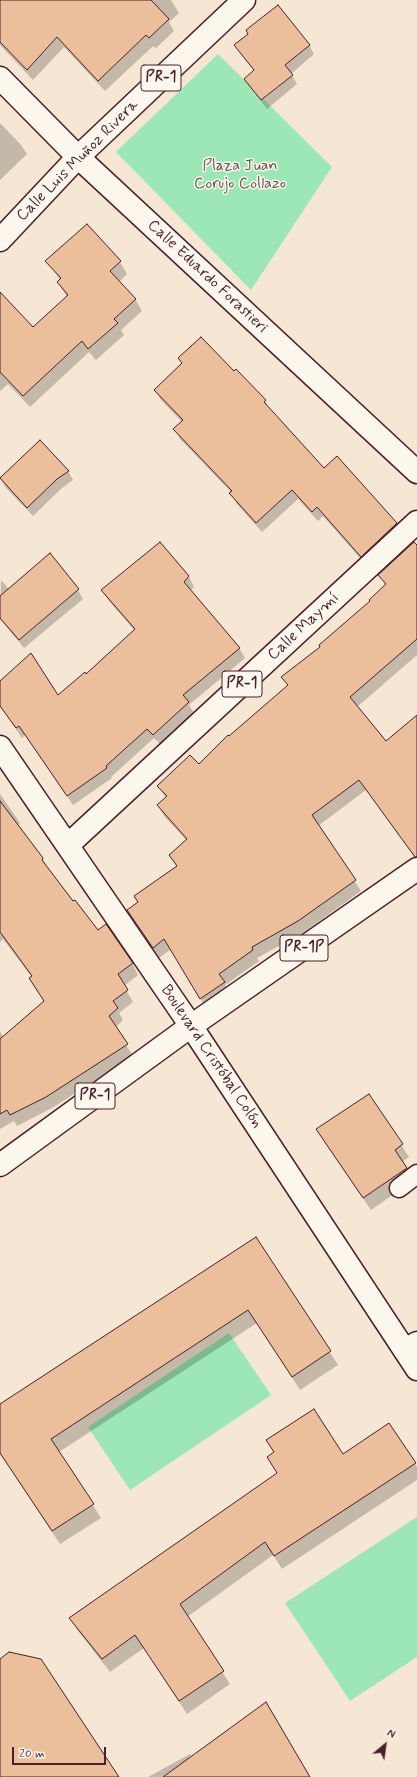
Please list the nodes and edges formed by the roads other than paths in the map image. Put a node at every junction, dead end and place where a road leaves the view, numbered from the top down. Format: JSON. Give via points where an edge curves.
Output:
{"nodes":[{"id":1,"x":244,"y":0,"type":"edge"},
{"id":2,"x":0,"y":78,"type":"edge"},
{"id":3,"x":78,"y":157,"type":"junction"},
{"id":4,"x":0,"y":240,"type":"edge"},
{"id":5,"x":417,"y":472,"type":"edge"},
{"id":6,"x":417,"y":522,"type":"edge"},
{"id":7,"x":0,"y":747,"type":"edge"},
{"id":8,"x":68,"y":845,"type":"junction"},
{"id":9,"x":417,"y":870,"type":"edge"},
{"id":10,"x":191,"y":1026,"type":"junction"},
{"id":11,"x":0,"y":1165,"type":"edge"},
{"id":12,"x":417,"y":1174,"type":"edge"},
{"id":13,"x":399,"y":1188,"type":"dead end"},
{"id":14,"x":411,"y":1346,"type":"edge"},
{"id":15,"x":417,"y":1369,"type":"edge"}],
"edges":[{"from":1,"to":3,"type":"main road","name":"Calle Luis Muñoz Rivera","number":"PR-1"},
{"from":2,"to":3,"type":"main road","name":"Calle Eduardo Forastieri"},
{"from":3,"to":4,"type":"main road","name":"Calle Luis Muñoz Rivera","number":"PR-1"},
{"from":3,"to":5,"type":"main road","name":"Calle Eduardo Forastieri"},
{"from":6,"to":8,"type":"main road","name":"Calle Maymí","number":"PR-1"},
{"from":7,"to":8,"type":"main road","name":"Boulevard Cristóbal Colón"},
{"from":8,"to":10,"type":"main road","name":"Boulevard Cristóbal Colón"},
{"from":9,"to":10,"type":"main road","number":"PR-1P"},
{"from":10,"to":11,"type":"main road","number":"PR-1"},
{"from":10,"to":14,"type":"main road","name":"Boulevard Cristóbal Colón"},
{"from":12,"to":13,"type":"lane"},
{"from":14,"to":15,"type":"main road","name":"Boulevard Cristóbal Colón"}]}
